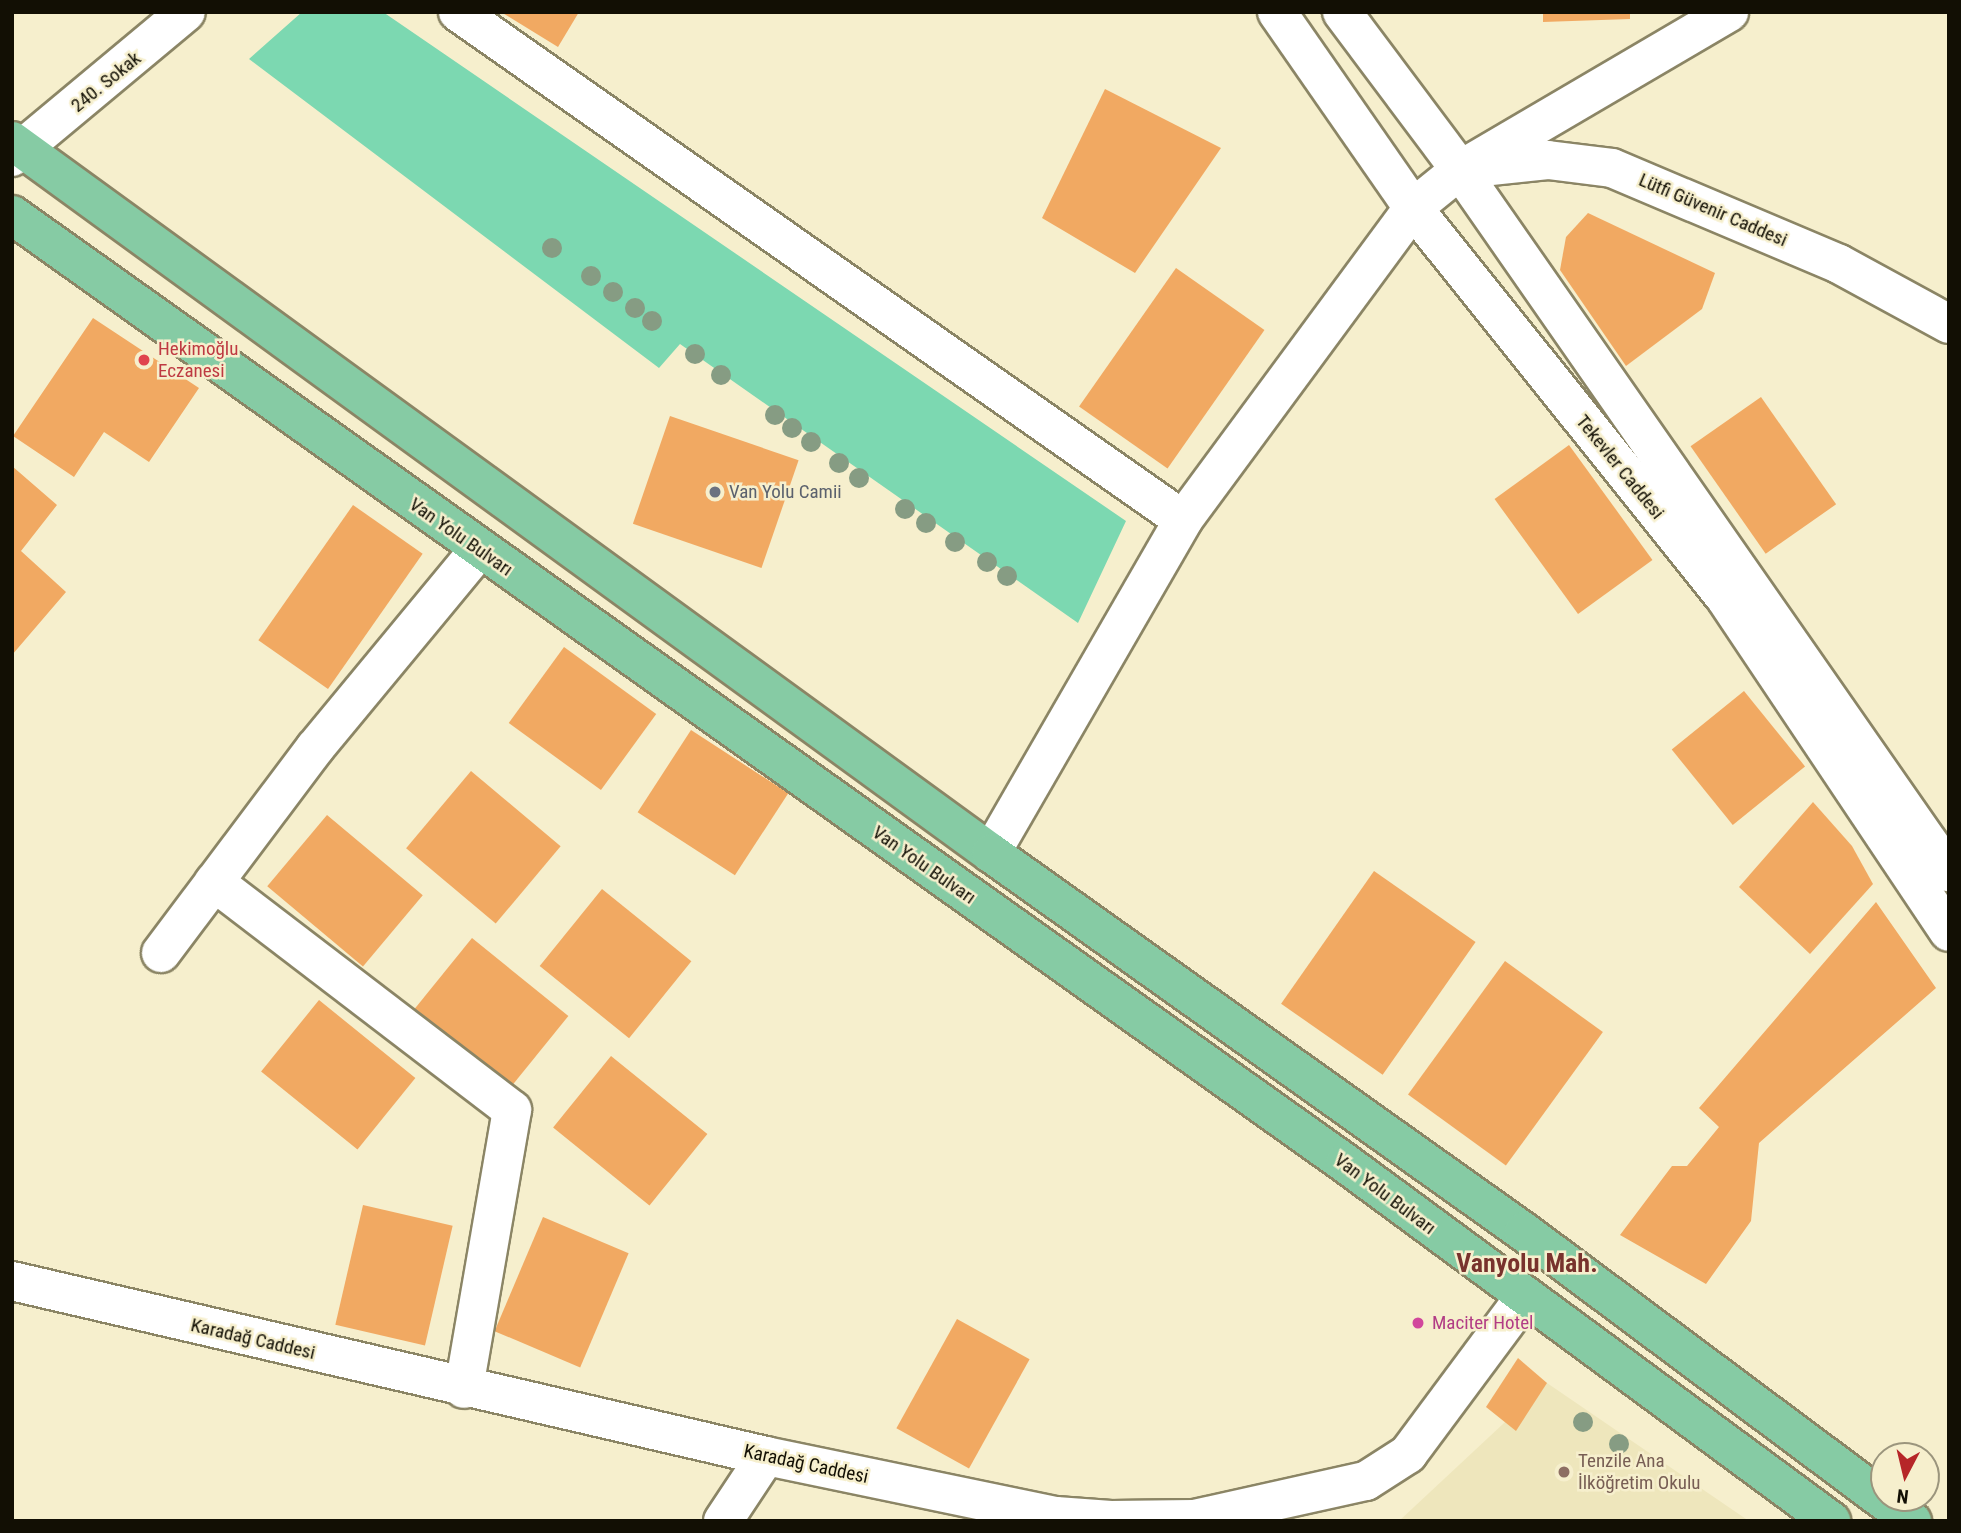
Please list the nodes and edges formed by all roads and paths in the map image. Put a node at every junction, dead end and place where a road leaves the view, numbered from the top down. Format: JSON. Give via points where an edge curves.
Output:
{"nodes":[{"id":1,"x":186,"y":12,"type":"edge"},
{"id":2,"x":458,"y":12,"type":"edge"},
{"id":3,"x":1277,"y":12,"type":"edge"},
{"id":4,"x":1342,"y":12,"type":"edge"},
{"id":5,"x":1730,"y":12,"type":"edge"},
{"id":6,"x":16,"y":149,"type":"edge"},
{"id":7,"x":1460,"y":170,"type":"junction"},
{"id":8,"x":1413,"y":208,"type":"junction"},
{"id":9,"x":12,"y":215,"type":"edge"},
{"id":10,"x":1949,"y":324,"type":"edge"},
{"id":11,"x":1183,"y":520,"type":"junction"},
{"id":12,"x":479,"y":550,"type":"junction"},
{"id":13,"x":991,"y":853,"type":"junction"},
{"id":14,"x":1949,"y":872,"type":"edge"},
{"id":15,"x":214,"y":882,"type":"junction"},
{"id":16,"x":1949,"y":932,"type":"edge"},
{"id":17,"x":162,"y":953,"type":"dead end"},
{"id":18,"x":12,"y":1281,"type":"edge"},
{"id":19,"x":1524,"y":1298,"type":"junction"},
{"id":20,"x":464,"y":1389,"type":"junction"},
{"id":21,"x":766,"y":1456,"type":"junction"},
{"id":22,"x":723,"y":1521,"type":"edge"},
{"id":23,"x":1831,"y":1521,"type":"edge"},
{"id":24,"x":1912,"y":1521,"type":"edge"}],
"edges":[{"from":1,"to":6,"type":"street","name":"240. Sokak"},
{"from":2,"to":11,"type":"street"},
{"from":3,"to":8,"type":"street","name":"Tekevler Caddesi"},
{"from":4,"to":7,"type":"street"},
{"from":5,"to":7,"type":"street"},
{"from":6,"to":13,"type":"main road"},
{"from":7,"to":8,"type":"street"},
{"from":7,"to":10,"type":"street","name":"Lütfi Güvenir Caddesi","via":[[1548,160],[1612,168],[1839,264]]},
{"from":7,"to":14,"type":"street"},
{"from":8,"to":11,"type":"street"},
{"from":8,"to":16,"type":"street","name":"Tekevler Caddesi","via":[[1724,596]]},
{"from":9,"to":12,"type":"main road","name":"Van Yolu Bulvarı"},
{"from":11,"to":13,"type":"street"},
{"from":12,"to":15,"type":"street","via":[[315,748]]},
{"from":12,"to":19,"type":"main road","name":"Van Yolu Bulvarı","via":[[1345,1163]]},
{"from":13,"to":24,"type":"main road","via":[[1524,1232]]},
{"from":15,"to":17,"type":"street"},
{"from":15,"to":20,"type":"street","via":[[512,1110]]},
{"from":18,"to":20,"type":"street","name":"Karadağ Caddesi"},
{"from":19,"to":21,"type":"street","name":"Karadağ Caddesi","via":[[1408,1454],[1366,1481],[1295,1502],[1194,1519],[1056,1516]]},
{"from":19,"to":23,"type":"main road","name":"Van Yolu Bulvarı"},
{"from":20,"to":21,"type":"street","name":"Karadağ Caddesi"},
{"from":21,"to":22,"type":"street"}]}
